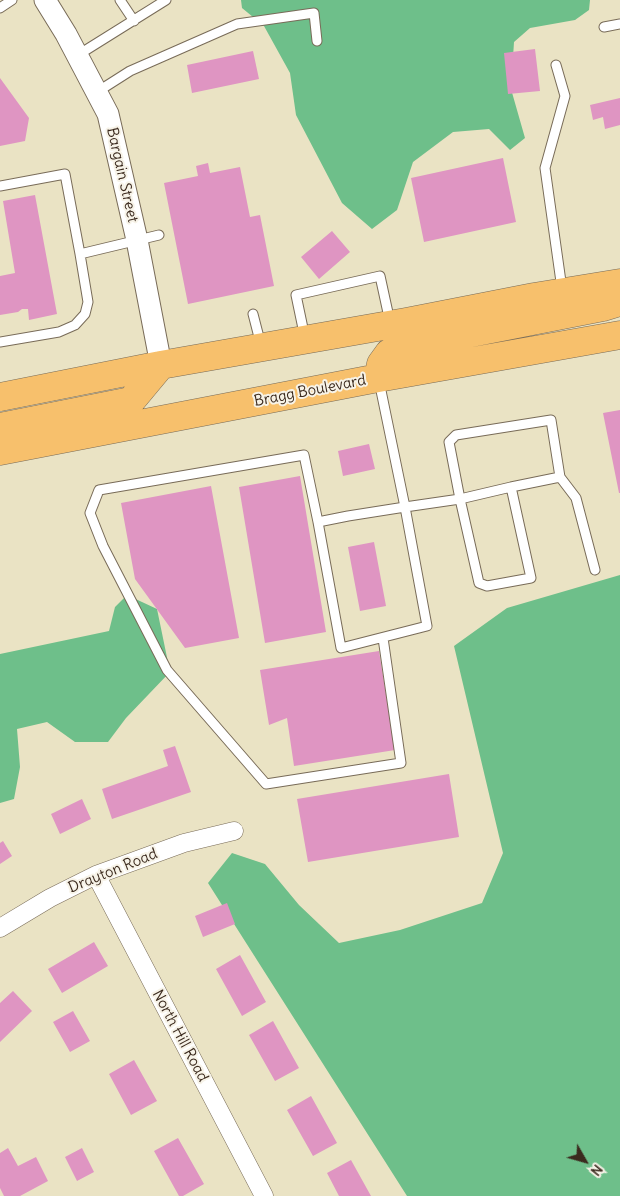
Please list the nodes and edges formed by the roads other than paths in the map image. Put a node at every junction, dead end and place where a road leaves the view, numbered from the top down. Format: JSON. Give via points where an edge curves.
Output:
{"nodes":[{"id":1,"x":12,"y":0,"type":"edge"},
{"id":2,"x":45,"y":0,"type":"edge"},
{"id":3,"x":120,"y":0,"type":"edge"},
{"id":4,"x":166,"y":0,"type":"edge"},
{"id":5,"x":0,"y":8,"type":"edge"},
{"id":6,"x":134,"y":21,"type":"junction"},
{"id":7,"x":620,"y":24,"type":"edge"},
{"id":8,"x":604,"y":27,"type":"dead end"},
{"id":9,"x":317,"y":42,"type":"dead end"},
{"id":10,"x":78,"y":55,"type":"junction"},
{"id":11,"x":556,"y":64,"type":"dead end"},
{"id":12,"x":97,"y":92,"type":"junction"},
{"id":13,"x":0,"y":186,"type":"edge"},
{"id":14,"x":159,"y":235,"type":"dead end"},
{"id":15,"x":136,"y":240,"type":"junction"},
{"id":16,"x":80,"y":254,"type":"junction"},
{"id":17,"x":620,"y":283,"type":"edge"},
{"id":18,"x":562,"y":293,"type":"junction"},
{"id":19,"x":620,"y":302,"type":"edge"},
{"id":20,"x":253,"y":314,"type":"dead end"},
{"id":21,"x":390,"y":324,"type":"junction"},
{"id":22,"x":620,"y":335,"type":"edge"},
{"id":23,"x":305,"y":340,"type":"junction"},
{"id":24,"x":0,"y":342,"type":"edge"},
{"id":25,"x":262,"y":347,"type":"junction"},
{"id":26,"x":161,"y":365,"type":"junction"},
{"id":27,"x":378,"y":378,"type":"junction"},
{"id":28,"x":0,"y":397,"type":"edge"},
{"id":29,"x":0,"y":426,"type":"edge"},
{"id":30,"x":0,"y":451,"type":"edge"},
{"id":31,"x":560,"y":477,"type":"junction"},
{"id":32,"x":511,"y":487,"type":"junction"},
{"id":33,"x":460,"y":499,"type":"junction"},
{"id":34,"x":405,"y":507,"type":"junction"},
{"id":35,"x":318,"y":522,"type":"junction"},
{"id":36,"x":595,"y":570,"type":"dead end"},
{"id":37,"x":383,"y":638,"type":"junction"},
{"id":38,"x":234,"y":831,"type":"dead end"},
{"id":39,"x":96,"y":875,"type":"junction"},
{"id":40,"x":0,"y":928,"type":"edge"},
{"id":41,"x":264,"y":1196,"type":"edge"}],
"edges":[{"from":1,"to":5,"type":"lane"},
{"from":2,"to":10,"type":"street","name":"Bargain Street"},
{"from":3,"to":6,"type":"lane"},
{"from":4,"to":6,"type":"lane"},
{"from":6,"to":10,"type":"lane"},
{"from":7,"to":8,"type":"lane"},
{"from":9,"to":12,"type":"lane","via":[[314,13],[236,24],[130,71]]},
{"from":10,"to":12,"type":"street","name":"Bargain Street"},
{"from":11,"to":18,"type":"lane","via":[[565,96],[545,168]]},
{"from":12,"to":15,"type":"street","name":"Bargain Street","via":[[111,125]]},
{"from":13,"to":16,"type":"lane","via":[[65,174]]},
{"from":14,"to":15,"type":"lane"},
{"from":15,"to":16,"type":"lane"},
{"from":15,"to":26,"type":"street","name":"Bargain Street"},
{"from":16,"to":24,"type":"lane","via":[[88,302],[85,314],[75,325],[59,332]]},
{"from":17,"to":18,"type":"main road"},
{"from":18,"to":21,"type":"main road"},
{"from":19,"to":27,"type":"main road","via":[[410,345],[389,353],[381,364]]},
{"from":20,"to":25,"type":"lane"},
{"from":21,"to":23,"type":"main road"},
{"from":21,"to":23,"type":"lane","via":[[380,276],[296,294]]},
{"from":22,"to":27,"type":"main road","name":"Bragg Boulevard"},
{"from":23,"to":25,"type":"main road"},
{"from":25,"to":26,"type":"main road"},
{"from":26,"to":28,"type":"main road"},
{"from":26,"to":29,"type":"main road","via":[[131,401]]},
{"from":27,"to":30,"type":"main road","name":"Bragg Boulevard"},
{"from":27,"to":34,"type":"lane"},
{"from":31,"to":32,"type":"lane"},
{"from":31,"to":33,"type":"lane","via":[[551,420],[456,435],[449,442]]},
{"from":31,"to":36,"type":"lane","via":[[576,498]]},
{"from":32,"to":33,"type":"lane"},
{"from":32,"to":33,"type":"lane","via":[[531,578],[487,586],[480,583]]},
{"from":33,"to":34,"type":"lane"},
{"from":34,"to":35,"type":"lane"},
{"from":34,"to":37,"type":"lane","via":[[427,626]]},
{"from":35,"to":37,"type":"lane","via":[[341,648]]},
{"from":35,"to":37,"type":"lane","via":[[304,455],[100,490],[90,513],[103,546],[167,670],[266,784],[401,763]]},
{"from":38,"to":39,"type":"street","name":"Drayton Road","via":[[184,844]]},
{"from":39,"to":40,"type":"street","name":"Drayton Road"},
{"from":39,"to":41,"type":"street","name":"North Hill Road"}]}
